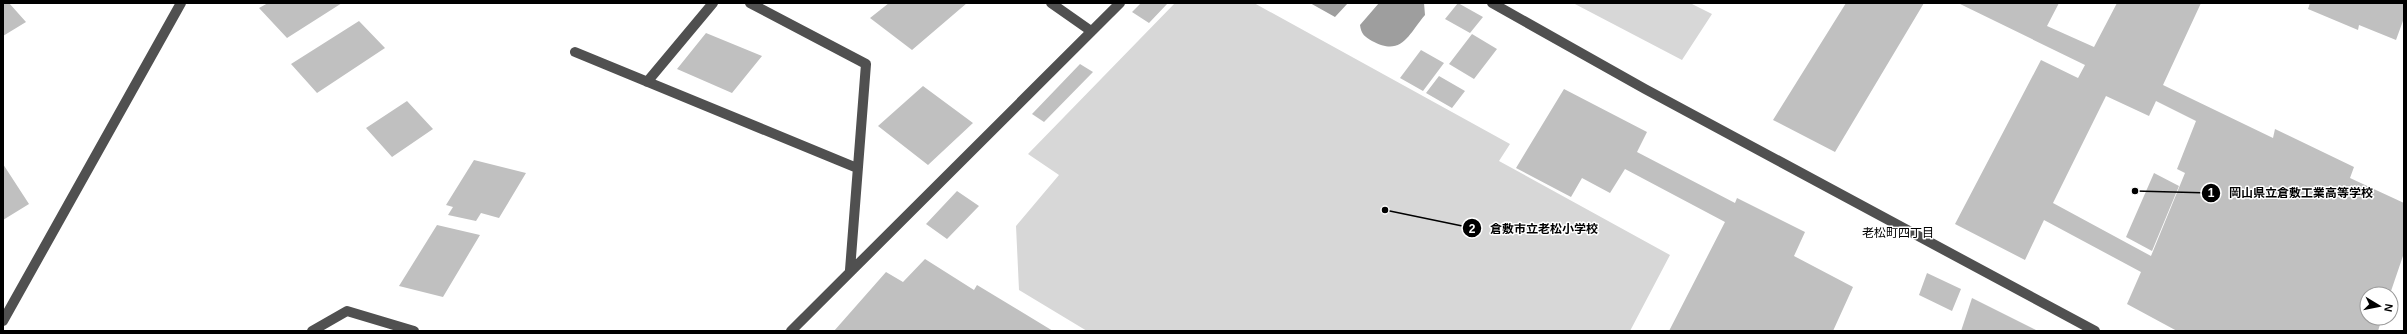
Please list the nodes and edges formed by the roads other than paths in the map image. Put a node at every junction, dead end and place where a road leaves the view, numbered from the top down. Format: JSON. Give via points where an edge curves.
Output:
{"nodes":[{"id":1,"x":181,"y":3,"type":"edge"},
{"id":2,"x":713,"y":3,"type":"edge"},
{"id":3,"x":750,"y":3,"type":"edge"},
{"id":4,"x":1051,"y":3,"type":"edge"},
{"id":5,"x":1120,"y":3,"type":"edge"},
{"id":6,"x":1492,"y":3,"type":"edge"},
{"id":7,"x":1091,"y":30,"type":"junction"},
{"id":8,"x":575,"y":52,"type":"dead end"},
{"id":9,"x":647,"y":82,"type":"junction"},
{"id":10,"x":858,"y":168,"type":"junction"},
{"id":11,"x":850,"y":270,"type":"junction"},
{"id":12,"x":3,"y":321,"type":"edge"},
{"id":13,"x":312,"y":331,"type":"edge"},
{"id":14,"x":414,"y":331,"type":"edge"},
{"id":15,"x":791,"y":331,"type":"edge"},
{"id":16,"x":2095,"y":331,"type":"edge"}],
"edges":[{"from":1,"to":12,"type":"street"},
{"from":2,"to":9,"type":"street"},
{"from":3,"to":10,"type":"street","via":[[866,64]]},
{"from":4,"to":7,"type":"street"},
{"from":5,"to":7,"type":"street"},
{"from":6,"to":16,"type":"street","via":[[1645,89]]},
{"from":7,"to":11,"type":"street"},
{"from":8,"to":9,"type":"street"},
{"from":9,"to":10,"type":"street"},
{"from":10,"to":11,"type":"street"},
{"from":11,"to":15,"type":"street"},
{"from":13,"to":14,"type":"street","via":[[347,311]]}]}
